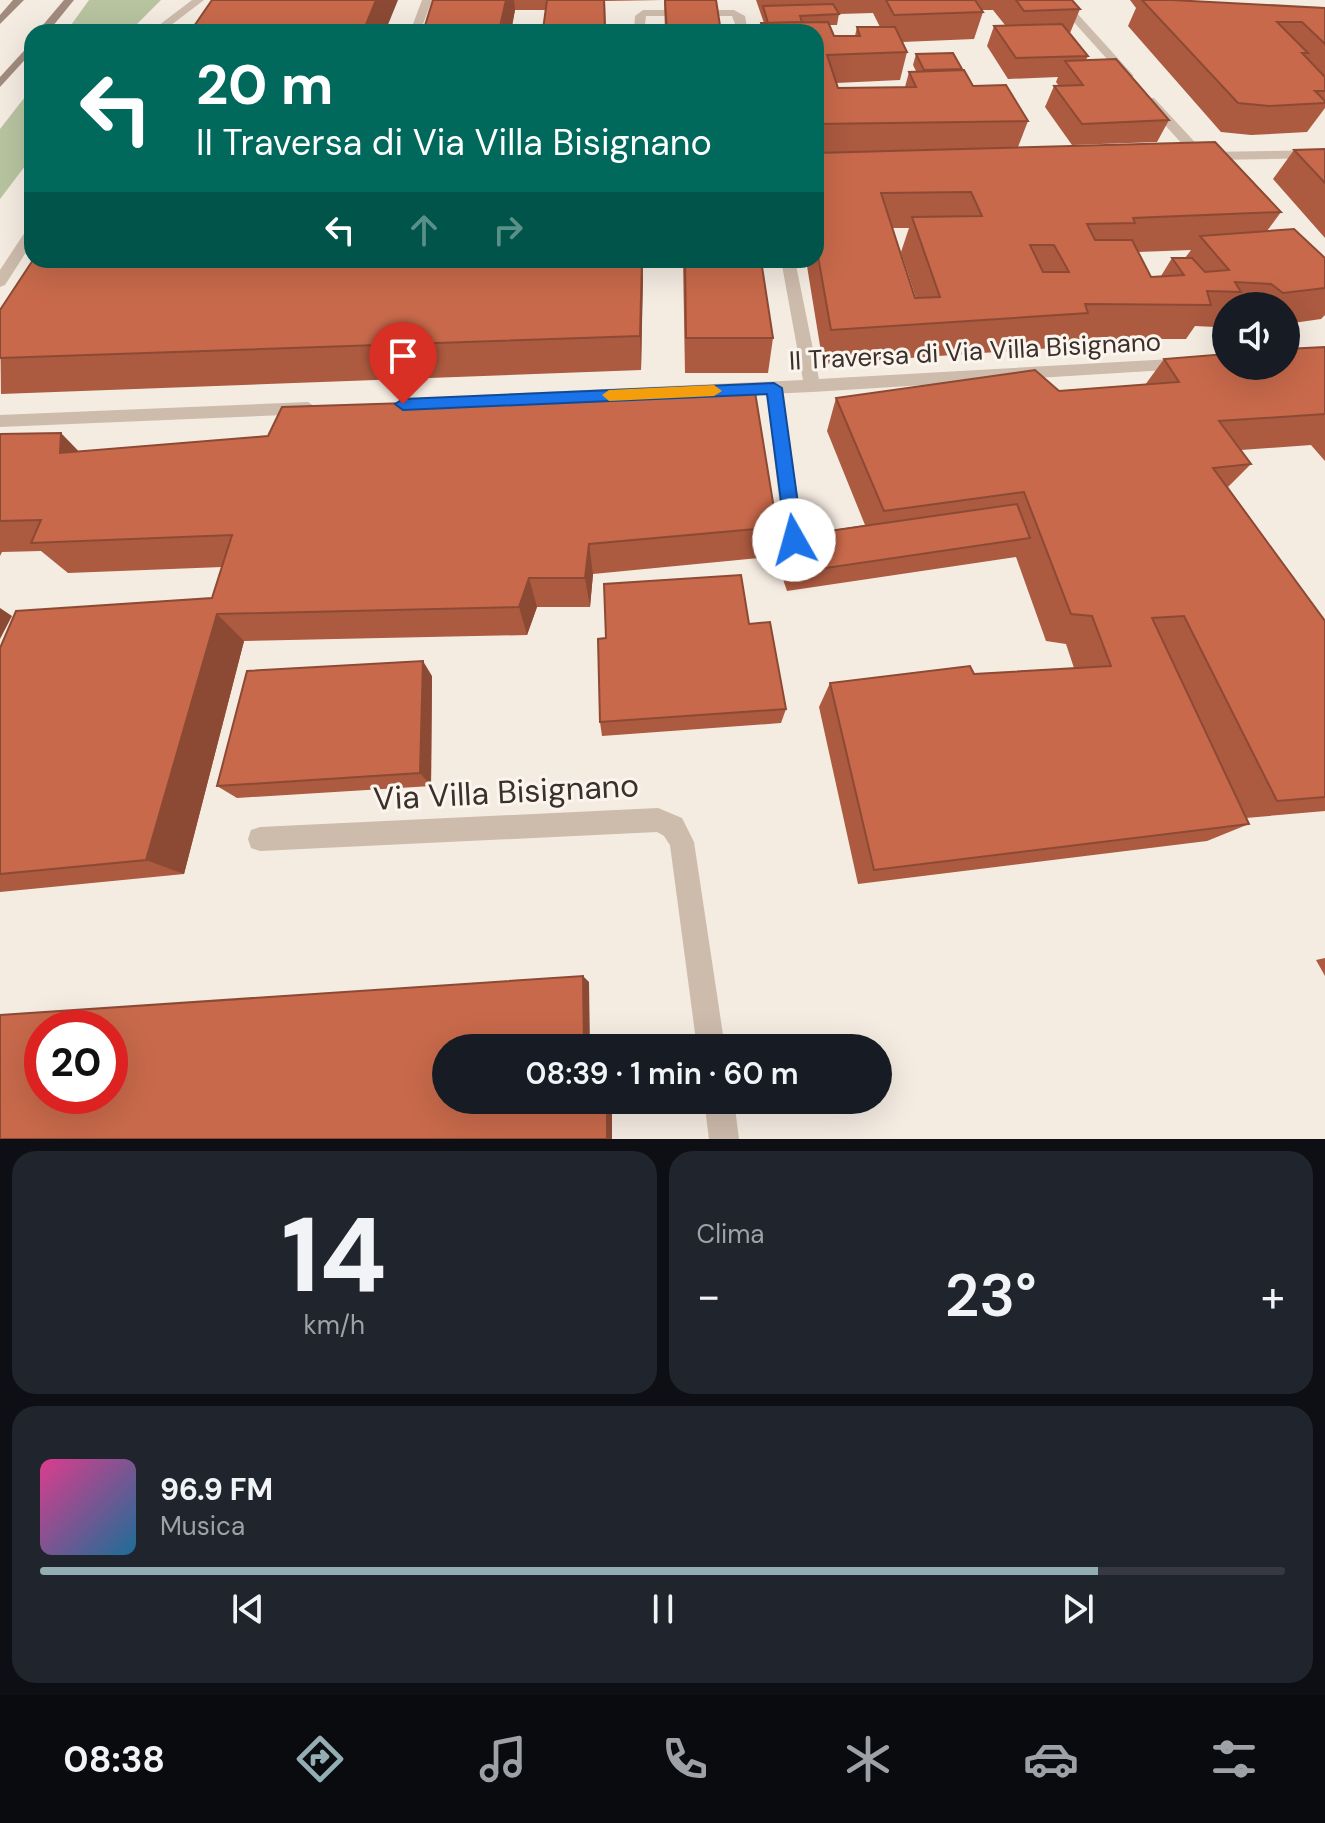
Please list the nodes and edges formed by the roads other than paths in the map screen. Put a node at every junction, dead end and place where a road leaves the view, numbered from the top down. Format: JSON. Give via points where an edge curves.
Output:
{"nodes":[{"id":1,"x":19,"y":0,"type":"edge"},
{"id":2,"x":69,"y":0,"type":"edge"},
{"id":3,"x":199,"y":0,"type":"edge"},
{"id":4,"x":427,"y":0,"type":"edge"},
{"id":5,"x":1059,"y":0,"type":"edge"},
{"id":6,"x":676,"y":5,"type":"edge"},
{"id":7,"x":0,"y":21,"type":"edge"},
{"id":8,"x":49,"y":24,"type":"edge"},
{"id":9,"x":166,"y":24,"type":"edge"},
{"id":10,"x":418,"y":24,"type":"edge"},
{"id":11,"x":640,"y":24,"type":"edge"},
{"id":12,"x":742,"y":24,"type":"edge"},
{"id":13,"x":24,"y":55,"type":"edge"},
{"id":14,"x":0,"y":84,"type":"edge"},
{"id":15,"x":1325,"y":154,"type":"edge"},
{"id":16,"x":1201,"y":156,"type":"junction"},
{"id":17,"x":1182,"y":157,"type":"edge"},
{"id":18,"x":1211,"y":168,"type":"edge"},
{"id":19,"x":24,"y":244,"type":"edge"},
{"id":20,"x":790,"y":268,"type":"edge"},
{"id":21,"x":0,"y":282,"type":"edge"},
{"id":22,"x":1212,"y":363,"type":"edge"},
{"id":23,"x":812,"y":386,"type":"junction"},
{"id":24,"x":774,"y":388,"type":"junction"},
{"id":25,"x":458,"y":402,"type":"edge"},
{"id":26,"x":332,"y":407,"type":"edge"},
{"id":27,"x":0,"y":421,"type":"edge"},
{"id":28,"x":794,"y":540,"type":"edge"},
{"id":29,"x":260,"y":839,"type":"dead end"},
{"id":30,"x":709,"y":1034,"type":"edge"},
{"id":31,"x":721,"y":1114,"type":"edge"},
{"id":32,"x":724,"y":1139,"type":"edge"}],
"edges":[{"from":1,"to":7,"type":"main road"},
{"from":2,"to":8,"type":"main road"},
{"from":3,"to":9,"type":"street"},
{"from":4,"to":10,"type":"street"},
{"from":5,"to":16,"type":"street"},
{"from":6,"to":11,"type":"street","via":[[643,13]]},
{"from":6,"to":12,"type":"street","via":[[734,13]]},
{"from":13,"to":14,"type":"main road"},
{"from":15,"to":16,"type":"street"},
{"from":16,"to":17,"type":"street"},
{"from":16,"to":18,"type":"street"},
{"from":19,"to":21,"type":"street"},
{"from":20,"to":23,"type":"street"},
{"from":22,"to":23,"type":"street","name":"II Traversa di Via Villa Bisignano"},
{"from":23,"to":24,"type":"street","name":"II Traversa di Via Villa Bisignano"},
{"from":24,"to":25,"type":"street","name":"II Traversa di Via Villa Bisignano"},
{"from":24,"to":28,"type":"street","name":"II Traversa di Via Villa Bisignano"},
{"from":26,"to":27,"type":"street"},
{"from":29,"to":30,"type":"street","name":"Via Villa Bisignano","via":[[667,823],[682,842]]},
{"from":31,"to":32,"type":"street"}]}
